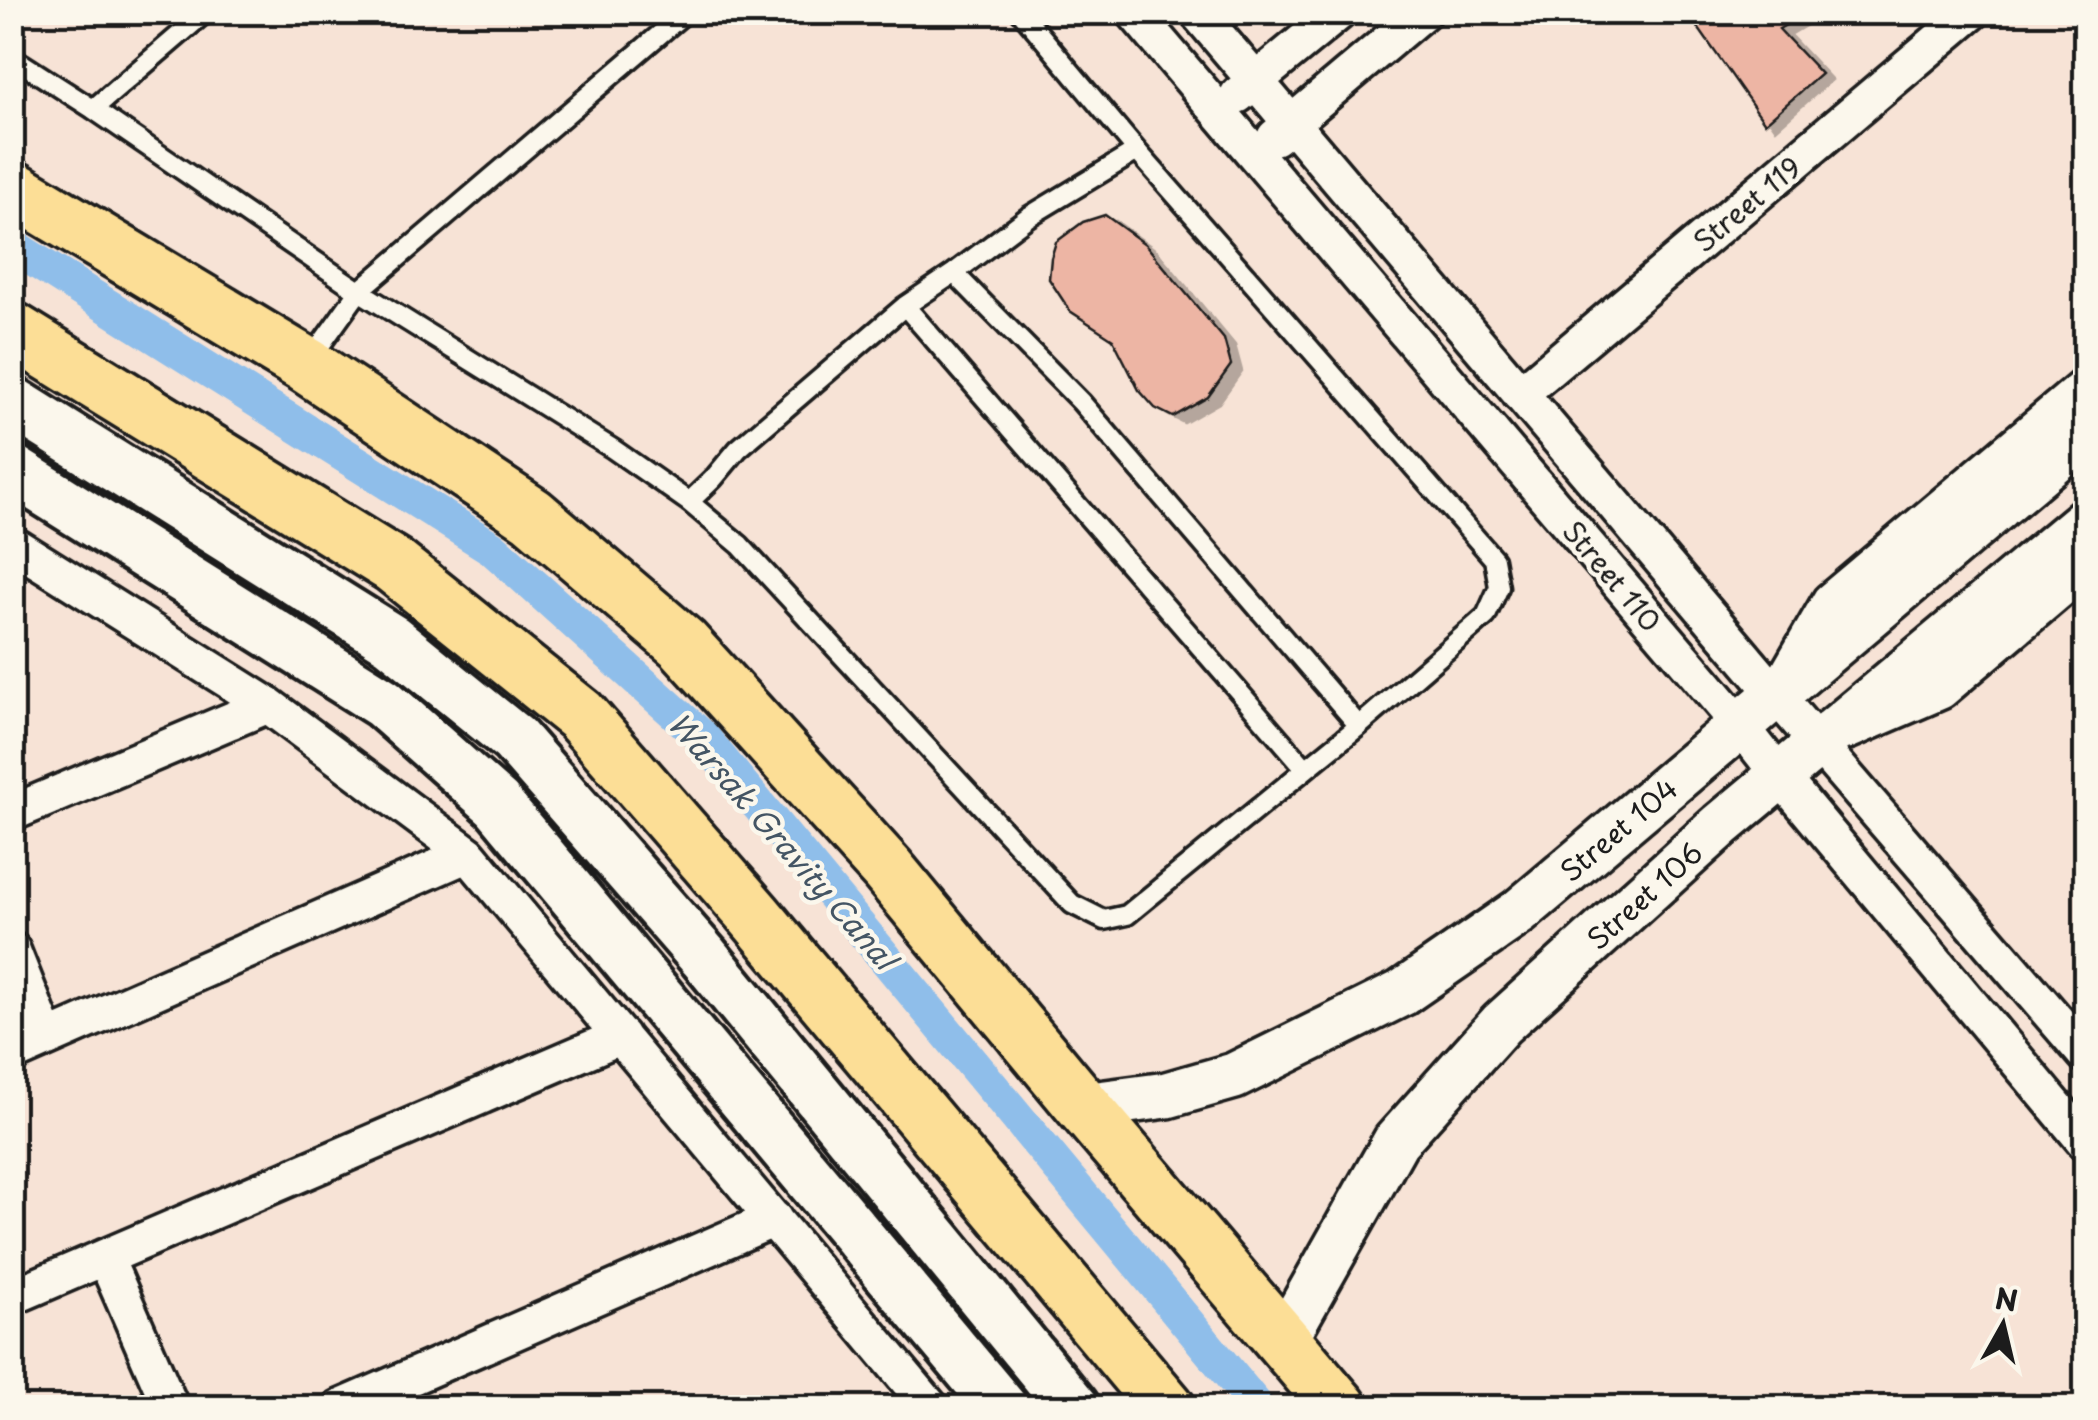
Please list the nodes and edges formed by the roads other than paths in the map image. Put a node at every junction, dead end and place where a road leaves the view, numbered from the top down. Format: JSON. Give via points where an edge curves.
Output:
{"nodes":[{"id":1,"x":206,"y":12,"type":"edge"},
{"id":2,"x":686,"y":12,"type":"edge"},
{"id":3,"x":1021,"y":12,"type":"edge"},
{"id":4,"x":1134,"y":12,"type":"edge"},
{"id":5,"x":1197,"y":12,"type":"edge"},
{"id":6,"x":1340,"y":12,"type":"edge"},
{"id":7,"x":1423,"y":12,"type":"edge"},
{"id":8,"x":1972,"y":12,"type":"edge"},
{"id":9,"x":12,"y":57,"type":"edge"},
{"id":10,"x":1256,"y":82,"type":"junction"},
{"id":11,"x":94,"y":108,"type":"junction"},
{"id":12,"x":1218,"y":111,"type":"junction"},
{"id":13,"x":1291,"y":124,"type":"junction"},
{"id":14,"x":1137,"y":151,"type":"junction"},
{"id":15,"x":1253,"y":154,"type":"junction"},
{"id":16,"x":12,"y":188,"type":"edge"},
{"id":17,"x":954,"y":274,"type":"junction"},
{"id":18,"x":359,"y":291,"type":"junction"},
{"id":19,"x":906,"y":306,"type":"junction"},
{"id":20,"x":12,"y":330,"type":"edge"},
{"id":21,"x":306,"y":365,"type":"junction"},
{"id":22,"x":2086,"y":386,"type":"edge"},
{"id":23,"x":1520,"y":394,"type":"junction"},
{"id":24,"x":12,"y":402,"type":"edge"},
{"id":25,"x":2069,"y":431,"type":"edge"},
{"id":26,"x":12,"y":470,"type":"edge"},
{"id":27,"x":689,"y":502,"type":"junction"},
{"id":28,"x":2086,"y":520,"type":"edge"},
{"id":29,"x":12,"y":544,"type":"edge"},
{"id":30,"x":2086,"y":568,"type":"edge"},
{"id":31,"x":1776,"y":695,"type":"junction"},
{"id":32,"x":268,"y":705,"type":"junction"},
{"id":33,"x":1740,"y":725,"type":"junction"},
{"id":34,"x":1359,"y":726,"type":"junction"},
{"id":35,"x":1819,"y":744,"type":"junction"},
{"id":36,"x":1306,"y":769,"type":"junction"},
{"id":37,"x":1780,"y":776,"type":"junction"},
{"id":38,"x":12,"y":814,"type":"edge"},
{"id":39,"x":468,"y":854,"type":"junction"},
{"id":40,"x":652,"y":897,"type":"junction"},
{"id":41,"x":606,"y":934,"type":"junction"},
{"id":42,"x":12,"y":950,"type":"edge"},
{"id":43,"x":622,"y":1036,"type":"junction"},
{"id":44,"x":47,"y":1038,"type":"junction"},
{"id":45,"x":2082,"y":1044,"type":"edge"},
{"id":46,"x":12,"y":1054,"type":"edge"},
{"id":47,"x":1083,"y":1106,"type":"junction"},
{"id":48,"x":2086,"y":1142,"type":"edge"},
{"id":49,"x":774,"y":1219,"type":"junction"},
{"id":50,"x":106,"y":1258,"type":"junction"},
{"id":51,"x":12,"y":1297,"type":"edge"},
{"id":52,"x":1284,"y":1340,"type":"junction"},
{"id":53,"x":171,"y":1408,"type":"edge"},
{"id":54,"x":340,"y":1408,"type":"edge"},
{"id":55,"x":932,"y":1408,"type":"edge"},
{"id":56,"x":1002,"y":1408,"type":"edge"},
{"id":57,"x":1074,"y":1408,"type":"edge"},
{"id":58,"x":1168,"y":1408,"type":"edge"},
{"id":59,"x":1340,"y":1408,"type":"edge"}],
"edges":[{"from":1,"to":11,"type":"lane"},
{"from":2,"to":18,"type":"lane"},
{"from":3,"to":14,"type":"lane"},
{"from":4,"to":12,"type":"street","name":"Street 110"},
{"from":5,"to":10,"type":"street","name":"Street 110"},
{"from":6,"to":10,"type":"street"},
{"from":7,"to":13,"type":"street"},
{"from":8,"to":23,"type":"street","name":"Street 119"},
{"from":9,"to":11,"type":"lane"},
{"from":10,"to":12,"type":"street"},
{"from":10,"to":13,"type":"street","name":"Street 110"},
{"from":11,"to":18,"type":"lane"},
{"from":12,"to":15,"type":"street","name":"Street 110"},
{"from":13,"to":15,"type":"street"},
{"from":13,"to":23,"type":"street","name":"Street 110"},
{"from":14,"to":17,"type":"lane","via":[[1028,217]]},
{"from":14,"to":34,"type":"lane","via":[[1494,559],[1499,588],[1486,616]]},
{"from":15,"to":33,"type":"street","name":"Street 110"},
{"from":16,"to":21,"type":"main road"},
{"from":17,"to":19,"type":"lane"},
{"from":17,"to":34,"type":"lane","via":[[1081,402]]},
{"from":18,"to":21,"type":"lane"},
{"from":18,"to":27,"type":"lane"},
{"from":19,"to":27,"type":"lane","via":[[738,449]]},
{"from":19,"to":36,"type":"lane"},
{"from":20,"to":58,"type":"main road","via":[[393,565],[580,715]]},
{"from":21,"to":47,"type":"main road","via":[[532,515],[683,644],[888,869]]},
{"from":22,"to":25,"type":"street"},
{"from":23,"to":31,"type":"street","name":"Street 110"},
{"from":24,"to":40,"type":"main road","via":[[392,640],[514,739]]},
{"from":25,"to":31,"type":"street","name":"Street 104"},
{"from":26,"to":41,"type":"main road","via":[[384,703],[498,804]]},
{"from":27,"to":36,"type":"lane","via":[[740,544],[1072,904],[1104,920],[1127,914]]},
{"from":28,"to":35,"type":"street","name":"Street 106"},
{"from":29,"to":32,"type":"street"},
{"from":30,"to":35,"type":"street","via":[[1941,691]]},
{"from":31,"to":33,"type":"street","name":"Street 104"},
{"from":31,"to":35,"type":"street","name":"Street 110"},
{"from":32,"to":38,"type":"street"},
{"from":32,"to":39,"type":"street"},
{"from":33,"to":37,"type":"street","name":"Street 110"},
{"from":33,"to":47,"type":"street","name":"Street 104","via":[[1519,912],[1402,993],[1234,1076],[1167,1095]]},
{"from":34,"to":36,"type":"lane"},
{"from":35,"to":37,"type":"street","name":"Street 106"},
{"from":35,"to":45,"type":"street","name":"Street 110"},
{"from":37,"to":48,"type":"street","name":"Street 110"},
{"from":37,"to":52,"type":"street","name":"Street 106","via":[[1500,1024],[1396,1141]]},
{"from":39,"to":43,"type":"street"},
{"from":39,"to":44,"type":"street"},
{"from":40,"to":41,"type":"main road"},
{"from":40,"to":57,"type":"main road"},
{"from":41,"to":56,"type":"main road"},
{"from":42,"to":44,"type":"street"},
{"from":43,"to":49,"type":"street"},
{"from":43,"to":50,"type":"street"},
{"from":44,"to":46,"type":"street"},
{"from":47,"to":52,"type":"main road"},
{"from":49,"to":54,"type":"street"},
{"from":49,"to":55,"type":"street"},
{"from":50,"to":51,"type":"street"},
{"from":50,"to":53,"type":"street"},
{"from":52,"to":59,"type":"main road"}]}
